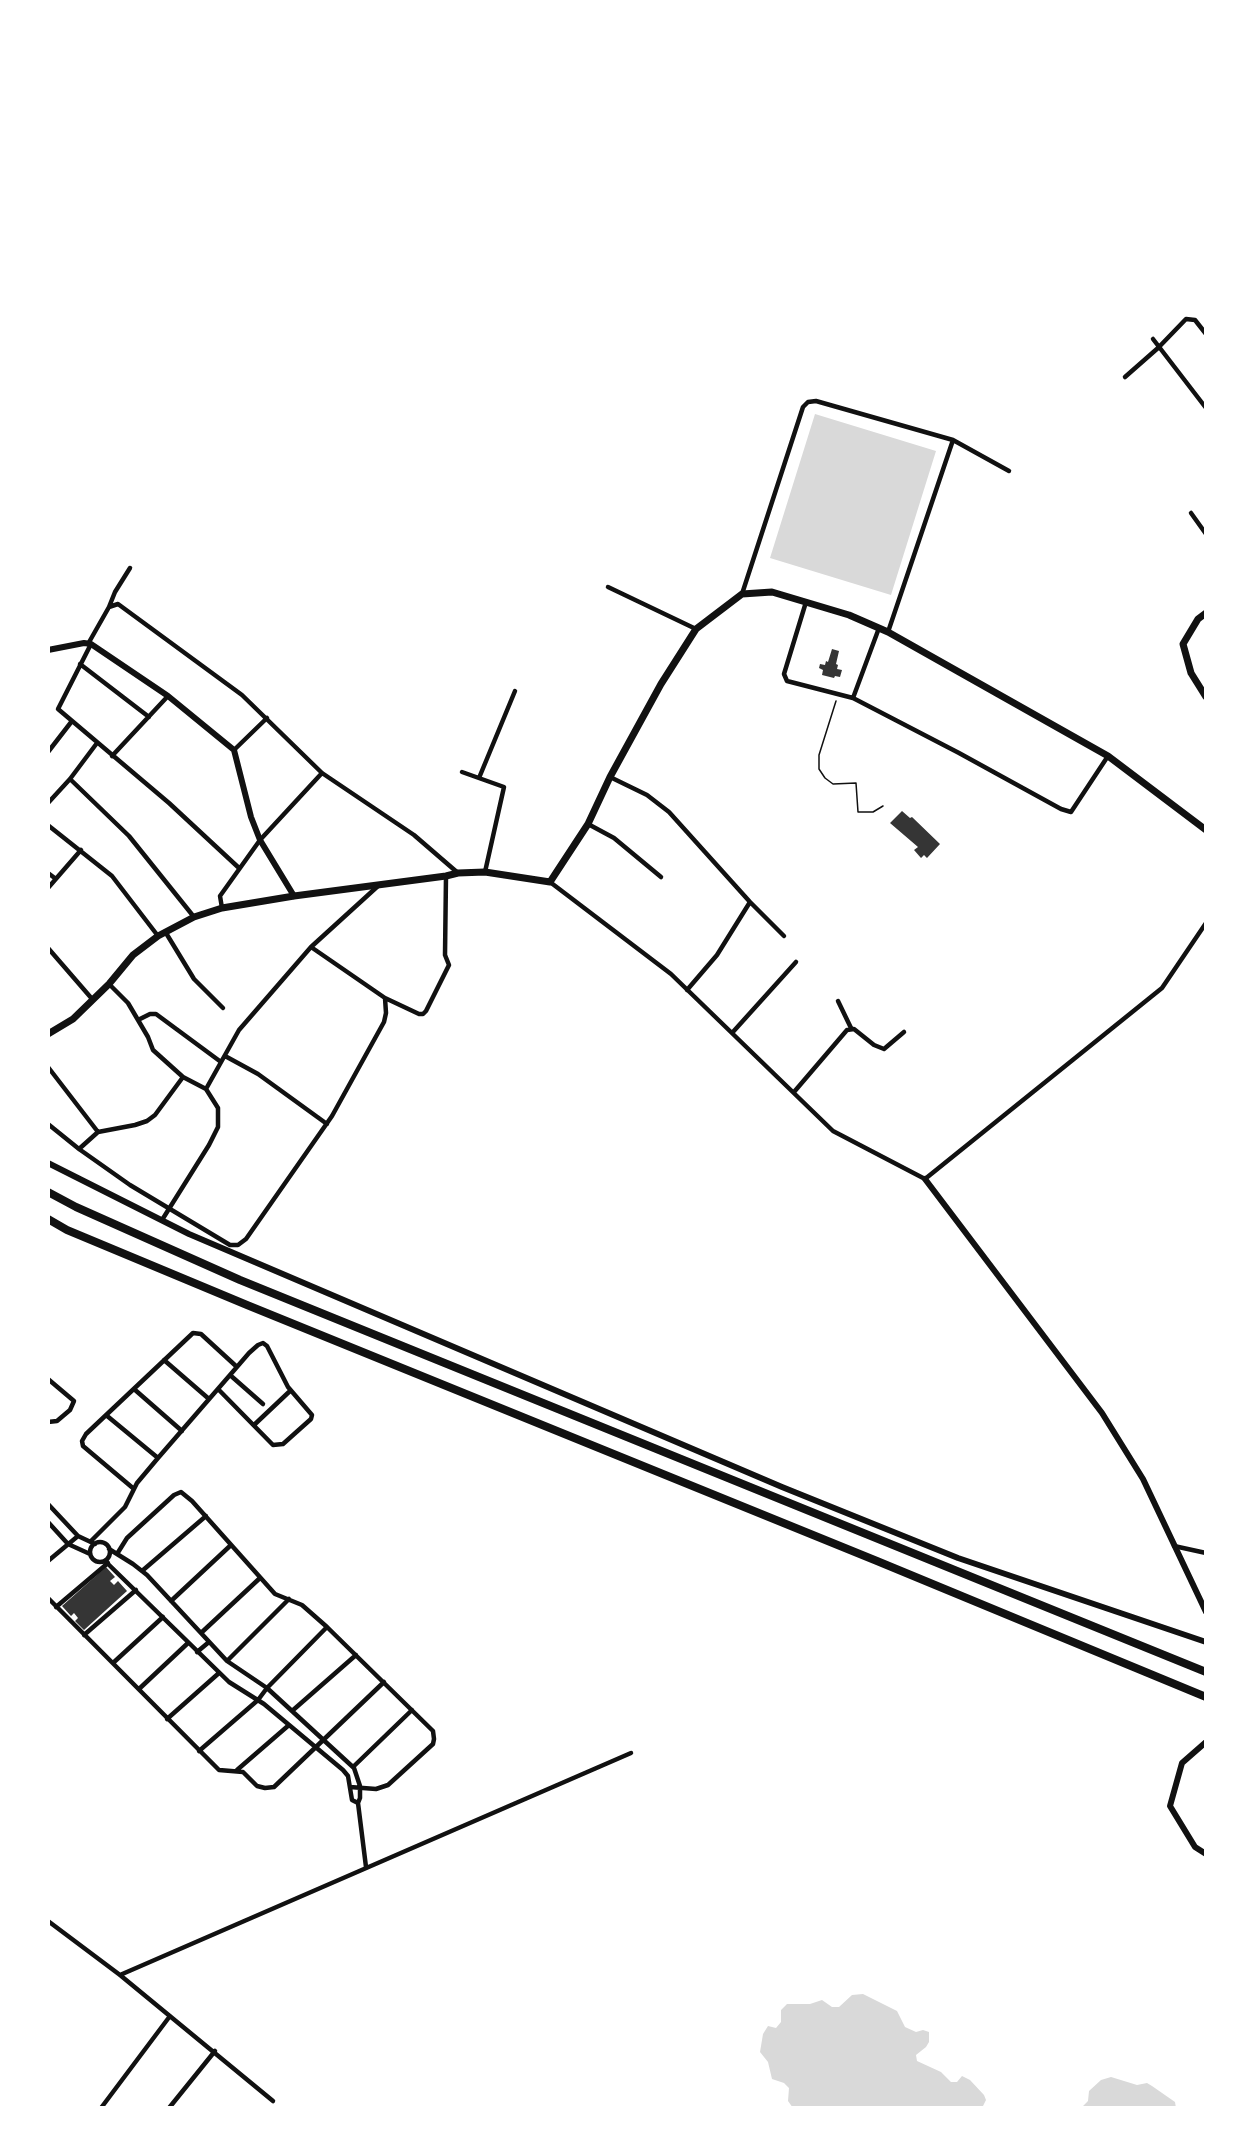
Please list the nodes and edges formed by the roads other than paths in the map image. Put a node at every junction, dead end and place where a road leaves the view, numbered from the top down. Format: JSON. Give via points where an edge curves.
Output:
{"nodes":[{"id":1,"x":1206,"y":334,"type":"edge"},
{"id":2,"x":1153,"y":339,"type":"dead end"},
{"id":3,"x":1158,"y":348,"type":"junction"},
{"id":4,"x":1125,"y":377,"type":"dead end"},
{"id":5,"x":1206,"y":408,"type":"edge"},
{"id":6,"x":953,"y":440,"type":"junction"},
{"id":7,"x":1009,"y":471,"type":"dead end"},
{"id":8,"x":1191,"y":513,"type":"dead end"},
{"id":9,"x":1206,"y":534,"type":"edge"},
{"id":10,"x":130,"y":568,"type":"dead end"},
{"id":11,"x":608,"y":586,"type":"dead end"},
{"id":12,"x":742,"y":594,"type":"junction"},
{"id":13,"x":807,"y":602,"type":"junction"},
{"id":14,"x":109,"y":606,"type":"junction"},
{"id":15,"x":1206,"y":613,"type":"edge"},
{"id":16,"x":879,"y":628,"type":"junction"},
{"id":17,"x":696,"y":629,"type":"junction"},
{"id":18,"x":888,"y":632,"type":"junction"},
{"id":19,"x":90,"y":644,"type":"junction"},
{"id":20,"x":48,"y":650,"type":"edge"},
{"id":21,"x":80,"y":664,"type":"junction"},
{"id":22,"x":515,"y":691,"type":"dead end"},
{"id":23,"x":168,"y":696,"type":"junction"},
{"id":24,"x":1206,"y":697,"type":"edge"},
{"id":25,"x":854,"y":698,"type":"junction"},
{"id":26,"x":149,"y":717,"type":"junction"},
{"id":27,"x":267,"y":718,"type":"junction"},
{"id":28,"x":72,"y":722,"type":"junction"},
{"id":29,"x":97,"y":743,"type":"junction"},
{"id":30,"x":234,"y":750,"type":"junction"},
{"id":31,"x":48,"y":752,"type":"edge"},
{"id":32,"x":112,"y":756,"type":"junction"},
{"id":33,"x":1108,"y":756,"type":"junction"},
{"id":34,"x":462,"y":772,"type":"dead end"},
{"id":35,"x":322,"y":773,"type":"junction"},
{"id":36,"x":610,"y":777,"type":"junction"},
{"id":37,"x":479,"y":778,"type":"junction"},
{"id":38,"x":70,"y":779,"type":"junction"},
{"id":39,"x":48,"y":803,"type":"edge"},
{"id":40,"x":588,"y":824,"type":"junction"},
{"id":41,"x":49,"y":826,"type":"edge"},
{"id":42,"x":1206,"y":830,"type":"edge"},
{"id":43,"x":260,"y":840,"type":"junction"},
{"id":44,"x":81,"y":850,"type":"junction"},
{"id":45,"x":240,"y":868,"type":"junction"},
{"id":46,"x":485,"y":872,"type":"junction"},
{"id":47,"x":48,"y":873,"type":"edge"},
{"id":48,"x":458,"y":873,"type":"junction"},
{"id":49,"x":446,"y":876,"type":"junction"},
{"id":50,"x":661,"y":877,"type":"dead end"},
{"id":51,"x":56,"y":879,"type":"junction"},
{"id":52,"x":550,"y":882,"type":"junction"},
{"id":53,"x":383,"y":883,"type":"junction"},
{"id":54,"x":48,"y":888,"type":"edge"},
{"id":55,"x":294,"y":896,"type":"junction"},
{"id":56,"x":750,"y":902,"type":"junction"},
{"id":57,"x":222,"y":908,"type":"junction"},
{"id":58,"x":194,"y":917,"type":"junction"},
{"id":59,"x":1206,"y":923,"type":"edge"},
{"id":60,"x":166,"y":933,"type":"junction"},
{"id":61,"x":158,"y":936,"type":"junction"},
{"id":62,"x":784,"y":936,"type":"dead end"},
{"id":63,"x":311,"y":947,"type":"junction"},
{"id":64,"x":48,"y":948,"type":"edge"},
{"id":65,"x":796,"y":962,"type":"dead end"},
{"id":66,"x":109,"y":984,"type":"junction"},
{"id":67,"x":687,"y":990,"type":"junction"},
{"id":68,"x":385,"y":998,"type":"junction"},
{"id":69,"x":93,"y":1000,"type":"junction"},
{"id":70,"x":838,"y":1002,"type":"dead end"},
{"id":71,"x":223,"y":1008,"type":"dead end"},
{"id":72,"x":138,"y":1020,"type":"junction"},
{"id":73,"x":851,"y":1028,"type":"junction"},
{"id":74,"x":904,"y":1032,"type":"dead end"},
{"id":75,"x":48,"y":1034,"type":"edge"},
{"id":76,"x":732,"y":1034,"type":"junction"},
{"id":77,"x":225,"y":1056,"type":"junction"},
{"id":78,"x":221,"y":1062,"type":"junction"},
{"id":79,"x":48,"y":1067,"type":"edge"},
{"id":80,"x":183,"y":1077,"type":"junction"},
{"id":81,"x":206,"y":1089,"type":"junction"},
{"id":82,"x":794,"y":1092,"type":"junction"},
{"id":83,"x":48,"y":1124,"type":"edge"},
{"id":84,"x":327,"y":1124,"type":"junction"},
{"id":85,"x":98,"y":1132,"type":"junction"},
{"id":86,"x":78,"y":1149,"type":"junction"},
{"id":87,"x":48,"y":1163,"type":"edge"},
{"id":88,"x":925,"y":1179,"type":"junction"},
{"id":89,"x":48,"y":1192,"type":"edge"},
{"id":90,"x":169,"y":1209,"type":"junction"},
{"id":91,"x":48,"y":1219,"type":"edge"},
{"id":92,"x":162,"y":1220,"type":"junction"},
{"id":93,"x":164,"y":1360,"type":"junction"},
{"id":94,"x":237,"y":1367,"type":"junction"},
{"id":95,"x":230,"y":1375,"type":"junction"},
{"id":96,"x":48,"y":1379,"type":"edge"},
{"id":97,"x":134,"y":1389,"type":"junction"},
{"id":98,"x":218,"y":1389,"type":"junction"},
{"id":99,"x":290,"y":1391,"type":"junction"},
{"id":100,"x":209,"y":1399,"type":"junction"},
{"id":101,"x":263,"y":1404,"type":"dead end"},
{"id":102,"x":106,"y":1415,"type":"junction"},
{"id":103,"x":48,"y":1422,"type":"edge"},
{"id":104,"x":254,"y":1425,"type":"junction"},
{"id":105,"x":182,"y":1431,"type":"junction"},
{"id":106,"x":158,"y":1458,"type":"junction"},
{"id":107,"x":134,"y":1488,"type":"junction"},
{"id":108,"x":48,"y":1504,"type":"edge"},
{"id":109,"x":206,"y":1516,"type":"junction"},
{"id":110,"x":48,"y":1522,"type":"edge"},
{"id":111,"x":78,"y":1536,"type":"junction"},
{"id":112,"x":93,"y":1542,"type":"junction"},
{"id":113,"x":68,"y":1544,"type":"junction"},
{"id":114,"x":231,"y":1545,"type":"junction"},
{"id":115,"x":1174,"y":1546,"type":"junction"},
{"id":116,"x":109,"y":1549,"type":"junction"},
{"id":117,"x":1206,"y":1553,"type":"edge"},
{"id":118,"x":90,"y":1554,"type":"junction"},
{"id":119,"x":117,"y":1554,"type":"junction"},
{"id":120,"x":48,"y":1561,"type":"edge"},
{"id":121,"x":106,"y":1562,"type":"junction"},
{"id":122,"x":142,"y":1571,"type":"junction"},
{"id":123,"x":260,"y":1578,"type":"junction"},
{"id":124,"x":136,"y":1590,"type":"junction"},
{"id":125,"x":48,"y":1598,"type":"edge"},
{"id":126,"x":289,"y":1599,"type":"junction"},
{"id":127,"x":171,"y":1601,"type":"junction"},
{"id":128,"x":56,"y":1607,"type":"junction"},
{"id":129,"x":1206,"y":1612,"type":"edge"},
{"id":130,"x":163,"y":1617,"type":"junction"},
{"id":131,"x":327,"y":1627,"type":"junction"},
{"id":132,"x":201,"y":1633,"type":"junction"},
{"id":133,"x":84,"y":1635,"type":"junction"},
{"id":134,"x":209,"y":1642,"type":"junction"},
{"id":135,"x":1206,"y":1642,"type":"edge"},
{"id":136,"x":188,"y":1643,"type":"junction"},
{"id":137,"x":197,"y":1652,"type":"junction"},
{"id":138,"x":356,"y":1655,"type":"junction"},
{"id":139,"x":227,"y":1660,"type":"junction"},
{"id":140,"x":112,"y":1663,"type":"junction"},
{"id":141,"x":1206,"y":1672,"type":"edge"},
{"id":142,"x":219,"y":1673,"type":"junction"},
{"id":143,"x":384,"y":1682,"type":"junction"},
{"id":144,"x":267,"y":1688,"type":"junction"},
{"id":145,"x":139,"y":1689,"type":"junction"},
{"id":146,"x":1206,"y":1697,"type":"edge"},
{"id":147,"x":258,"y":1700,"type":"junction"},
{"id":148,"x":412,"y":1710,"type":"junction"},
{"id":149,"x":292,"y":1711,"type":"junction"},
{"id":150,"x":167,"y":1719,"type":"junction"},
{"id":151,"x":289,"y":1725,"type":"junction"},
{"id":152,"x":323,"y":1739,"type":"junction"},
{"id":153,"x":1206,"y":1742,"type":"edge"},
{"id":154,"x":316,"y":1748,"type":"junction"},
{"id":155,"x":200,"y":1751,"type":"junction"},
{"id":156,"x":631,"y":1753,"type":"dead end"},
{"id":157,"x":353,"y":1767,"type":"junction"},
{"id":158,"x":237,"y":1770,"type":"junction"},
{"id":159,"x":360,"y":1786,"type":"junction"},
{"id":160,"x":350,"y":1787,"type":"junction"},
{"id":161,"x":357,"y":1803,"type":"junction"},
{"id":162,"x":1206,"y":1854,"type":"edge"},
{"id":163,"x":366,"y":1867,"type":"junction"},
{"id":164,"x":48,"y":1921,"type":"edge"},
{"id":165,"x":120,"y":1975,"type":"junction"},
{"id":166,"x":170,"y":2016,"type":"junction"},
{"id":167,"x":215,"y":2051,"type":"junction"},
{"id":168,"x":273,"y":2101,"type":"dead end"},
{"id":169,"x":100,"y":2108,"type":"edge"},
{"id":170,"x":169,"y":2108,"type":"edge"}],
"edges":[{"from":1,"to":3,"type":"street","via":[[1196,320],[1186,319]]},
{"from":2,"to":3,"type":"street"},
{"from":3,"to":4,"type":"street"},
{"from":3,"to":5,"type":"street"},
{"from":6,"to":7,"type":"street"},
{"from":6,"to":12,"type":"street","via":[[808,402]]},
{"from":6,"to":18,"type":"street"},
{"from":8,"to":9,"type":"street"},
{"from":10,"to":14,"type":"street"},
{"from":11,"to":17,"type":"street"},
{"from":12,"to":13,"type":"main road","via":[[772,592]]},
{"from":12,"to":17,"type":"main road"},
{"from":13,"to":16,"type":"main road"},
{"from":13,"to":25,"type":"street","via":[[784,677]]},
{"from":14,"to":19,"type":"street"},
{"from":14,"to":27,"type":"street","via":[[118,604],[242,695]]},
{"from":15,"to":24,"type":"main road","via":[[1183,644],[1191,673]]},
{"from":16,"to":18,"type":"main road"},
{"from":16,"to":25,"type":"street"},
{"from":17,"to":36,"type":"main road"},
{"from":18,"to":33,"type":"main road"},
{"from":19,"to":20,"type":"street"},
{"from":19,"to":21,"type":"street"},
{"from":19,"to":23,"type":"street"},
{"from":21,"to":26,"type":"street"},
{"from":21,"to":28,"type":"street","via":[[58,709]]},
{"from":22,"to":37,"type":"street"},
{"from":23,"to":26,"type":"street"},
{"from":23,"to":30,"type":"street"},
{"from":25,"to":33,"type":"street","via":[[1071,812]]},
{"from":26,"to":32,"type":"street"},
{"from":27,"to":30,"type":"street"},
{"from":27,"to":35,"type":"street"},
{"from":28,"to":29,"type":"street"},
{"from":28,"to":31,"type":"street"},
{"from":29,"to":32,"type":"street"},
{"from":29,"to":38,"type":"street"},
{"from":30,"to":43,"type":"street"},
{"from":32,"to":45,"type":"street"},
{"from":33,"to":42,"type":"main road"},
{"from":34,"to":37,"type":"street"},
{"from":35,"to":43,"type":"street"},
{"from":35,"to":48,"type":"street","via":[[414,835]]},
{"from":36,"to":40,"type":"main road"},
{"from":36,"to":56,"type":"street","via":[[647,795],[669,812]]},
{"from":37,"to":46,"type":"street","via":[[504,787]]},
{"from":38,"to":39,"type":"street"},
{"from":38,"to":58,"type":"street","via":[[129,836]]},
{"from":40,"to":50,"type":"street","via":[[614,838]]},
{"from":40,"to":52,"type":"main road"},
{"from":41,"to":44,"type":"street"},
{"from":43,"to":45,"type":"street"},
{"from":43,"to":55,"type":"street"},
{"from":44,"to":51,"type":"street"},
{"from":44,"to":61,"type":"street","via":[[112,876]]},
{"from":45,"to":57,"type":"street","via":[[220,896]]},
{"from":46,"to":48,"type":"main road"},
{"from":46,"to":52,"type":"main road"},
{"from":47,"to":51,"type":"street"},
{"from":48,"to":49,"type":"main road"},
{"from":49,"to":53,"type":"main road"},
{"from":49,"to":68,"type":"street","via":[[449,965],[426,1011],[419,1014]]},
{"from":51,"to":54,"type":"street"},
{"from":52,"to":67,"type":"street"},
{"from":53,"to":55,"type":"main road"},
{"from":53,"to":63,"type":"street"},
{"from":55,"to":57,"type":"main road"},
{"from":56,"to":62,"type":"street"},
{"from":56,"to":67,"type":"street","via":[[717,955]]},
{"from":57,"to":58,"type":"main road"},
{"from":58,"to":60,"type":"main road"},
{"from":59,"to":88,"type":"street","via":[[1162,988]]},
{"from":60,"to":61,"type":"main road"},
{"from":60,"to":71,"type":"street","via":[[194,980]]},
{"from":61,"to":66,"type":"main road","via":[[133,956]]},
{"from":63,"to":68,"type":"street"},
{"from":63,"to":77,"type":"street","via":[[239,1030]]},
{"from":64,"to":69,"type":"street"},
{"from":65,"to":76,"type":"street"},
{"from":66,"to":69,"type":"main road"},
{"from":66,"to":72,"type":"street"},
{"from":67,"to":76,"type":"street"},
{"from":68,"to":84,"type":"street","via":[[384,1022]]},
{"from":69,"to":75,"type":"main road","via":[[73,1019]]},
{"from":70,"to":73,"type":"street"},
{"from":72,"to":78,"type":"street","via":[[156,1014]]},
{"from":72,"to":80,"type":"street","via":[[153,1050]]},
{"from":73,"to":74,"type":"street","via":[[884,1049]]},
{"from":73,"to":82,"type":"street"},
{"from":76,"to":82,"type":"street"},
{"from":77,"to":78,"type":"street"},
{"from":77,"to":84,"type":"street","via":[[258,1074]]},
{"from":78,"to":81,"type":"street"},
{"from":79,"to":85,"type":"street"},
{"from":80,"to":81,"type":"street"},
{"from":80,"to":85,"type":"street","via":[[147,1121]]},
{"from":81,"to":90,"type":"street","via":[[218,1108],[218,1128]]},
{"from":82,"to":88,"type":"street","via":[[833,1131]]},
{"from":83,"to":86,"type":"street"},
{"from":84,"to":90,"type":"street","via":[[238,1245],[230,1245]]},
{"from":85,"to":86,"type":"street"},
{"from":86,"to":90,"type":"street"},
{"from":87,"to":92,"type":"street"},
{"from":88,"to":115,"type":"street","via":[[1102,1413],[1143,1479]]},
{"from":89,"to":141,"type":"highway","via":[[240,1280]]},
{"from":90,"to":92,"type":"street"},
{"from":91,"to":146,"type":"highway","via":[[246,1305]]},
{"from":92,"to":135,"type":"street","via":[[894,1533]]},
{"from":93,"to":94,"type":"street","via":[[196,1332]]},
{"from":93,"to":97,"type":"street"},
{"from":93,"to":100,"type":"street"},
{"from":94,"to":95,"type":"street"},
{"from":94,"to":99,"type":"street","via":[[263,1343]]},
{"from":95,"to":98,"type":"street"},
{"from":95,"to":101,"type":"street"},
{"from":96,"to":103,"type":"street","via":[[74,1401],[70,1410]]},
{"from":97,"to":102,"type":"street"},
{"from":97,"to":105,"type":"street"},
{"from":98,"to":100,"type":"street"},
{"from":98,"to":104,"type":"street"},
{"from":99,"to":104,"type":"street"},
{"from":99,"to":104,"type":"street","via":[[312,1415],[308,1422],[277,1446]]},
{"from":100,"to":105,"type":"street"},
{"from":102,"to":106,"type":"street"},
{"from":102,"to":107,"type":"street","via":[[86,1434],[83,1446]]},
{"from":105,"to":106,"type":"street"},
{"from":106,"to":107,"type":"street"},
{"from":107,"to":112,"type":"street","via":[[125,1507]]},
{"from":108,"to":111,"type":"street"},
{"from":109,"to":114,"type":"street"},
{"from":109,"to":119,"type":"street","via":[[185,1494],[177,1492],[124,1541]]},
{"from":109,"to":122,"type":"street"},
{"from":110,"to":113,"type":"street"},
{"from":111,"to":112,"type":"street"},
{"from":111,"to":113,"type":"street"},
{"from":112,"to":116,"type":"street"},
{"from":112,"to":118,"type":"street"},
{"from":113,"to":118,"type":"street"},
{"from":113,"to":120,"type":"street"},
{"from":114,"to":123,"type":"street"},
{"from":114,"to":127,"type":"street"},
{"from":115,"to":117,"type":"street"},
{"from":115,"to":129,"type":"street"},
{"from":116,"to":119,"type":"street"},
{"from":116,"to":121,"type":"street"},
{"from":118,"to":121,"type":"street","via":[[96,1562]]},
{"from":119,"to":122,"type":"street"},
{"from":121,"to":124,"type":"street"},
{"from":121,"to":128,"type":"street"},
{"from":122,"to":127,"type":"street"},
{"from":123,"to":126,"type":"street","via":[[275,1594]]},
{"from":123,"to":132,"type":"street"},
{"from":124,"to":130,"type":"street"},
{"from":124,"to":133,"type":"street"},
{"from":125,"to":128,"type":"street"},
{"from":126,"to":131,"type":"street"},
{"from":126,"to":139,"type":"street"},
{"from":127,"to":132,"type":"street"},
{"from":128,"to":133,"type":"street"},
{"from":130,"to":136,"type":"street"},
{"from":130,"to":140,"type":"street"},
{"from":131,"to":138,"type":"street"},
{"from":131,"to":144,"type":"street"},
{"from":132,"to":134,"type":"street"},
{"from":133,"to":140,"type":"street"},
{"from":134,"to":137,"type":"street"},
{"from":134,"to":139,"type":"street"},
{"from":136,"to":137,"type":"street"},
{"from":136,"to":145,"type":"street"},
{"from":137,"to":142,"type":"street"},
{"from":138,"to":143,"type":"street"},
{"from":138,"to":149,"type":"street"},
{"from":139,"to":144,"type":"street"},
{"from":140,"to":145,"type":"street"},
{"from":142,"to":147,"type":"street"},
{"from":142,"to":150,"type":"street"},
{"from":143,"to":148,"type":"street"},
{"from":143,"to":152,"type":"street"},
{"from":144,"to":147,"type":"street"},
{"from":144,"to":149,"type":"street"},
{"from":145,"to":150,"type":"street"},
{"from":147,"to":151,"type":"street"},
{"from":147,"to":155,"type":"street"},
{"from":148,"to":157,"type":"street"},
{"from":148,"to":159,"type":"street","via":[[433,1731],[432,1744],[388,1785],[376,1789]]},
{"from":149,"to":152,"type":"street"},
{"from":150,"to":155,"type":"street"},
{"from":151,"to":154,"type":"street"},
{"from":151,"to":158,"type":"street"},
{"from":152,"to":154,"type":"street"},
{"from":152,"to":157,"type":"street"},
{"from":153,"to":162,"type":"street","via":[[1182,1763],[1170,1806],[1195,1847]]},
{"from":154,"to":158,"type":"street","via":[[271,1788],[257,1786]]},
{"from":154,"to":160,"type":"street","via":[[346,1773]]},
{"from":155,"to":158,"type":"street","via":[[219,1770]]},
{"from":156,"to":163,"type":"street"},
{"from":157,"to":159,"type":"street"},
{"from":159,"to":160,"type":"street"},
{"from":159,"to":161,"type":"street"},
{"from":160,"to":161,"type":"street","via":[[352,1800]]},
{"from":161,"to":163,"type":"street"},
{"from":163,"to":165,"type":"street"},
{"from":164,"to":165,"type":"street"},
{"from":165,"to":166,"type":"street"},
{"from":166,"to":167,"type":"street"},
{"from":166,"to":169,"type":"street"},
{"from":167,"to":168,"type":"street"},
{"from":167,"to":170,"type":"street"}]}
